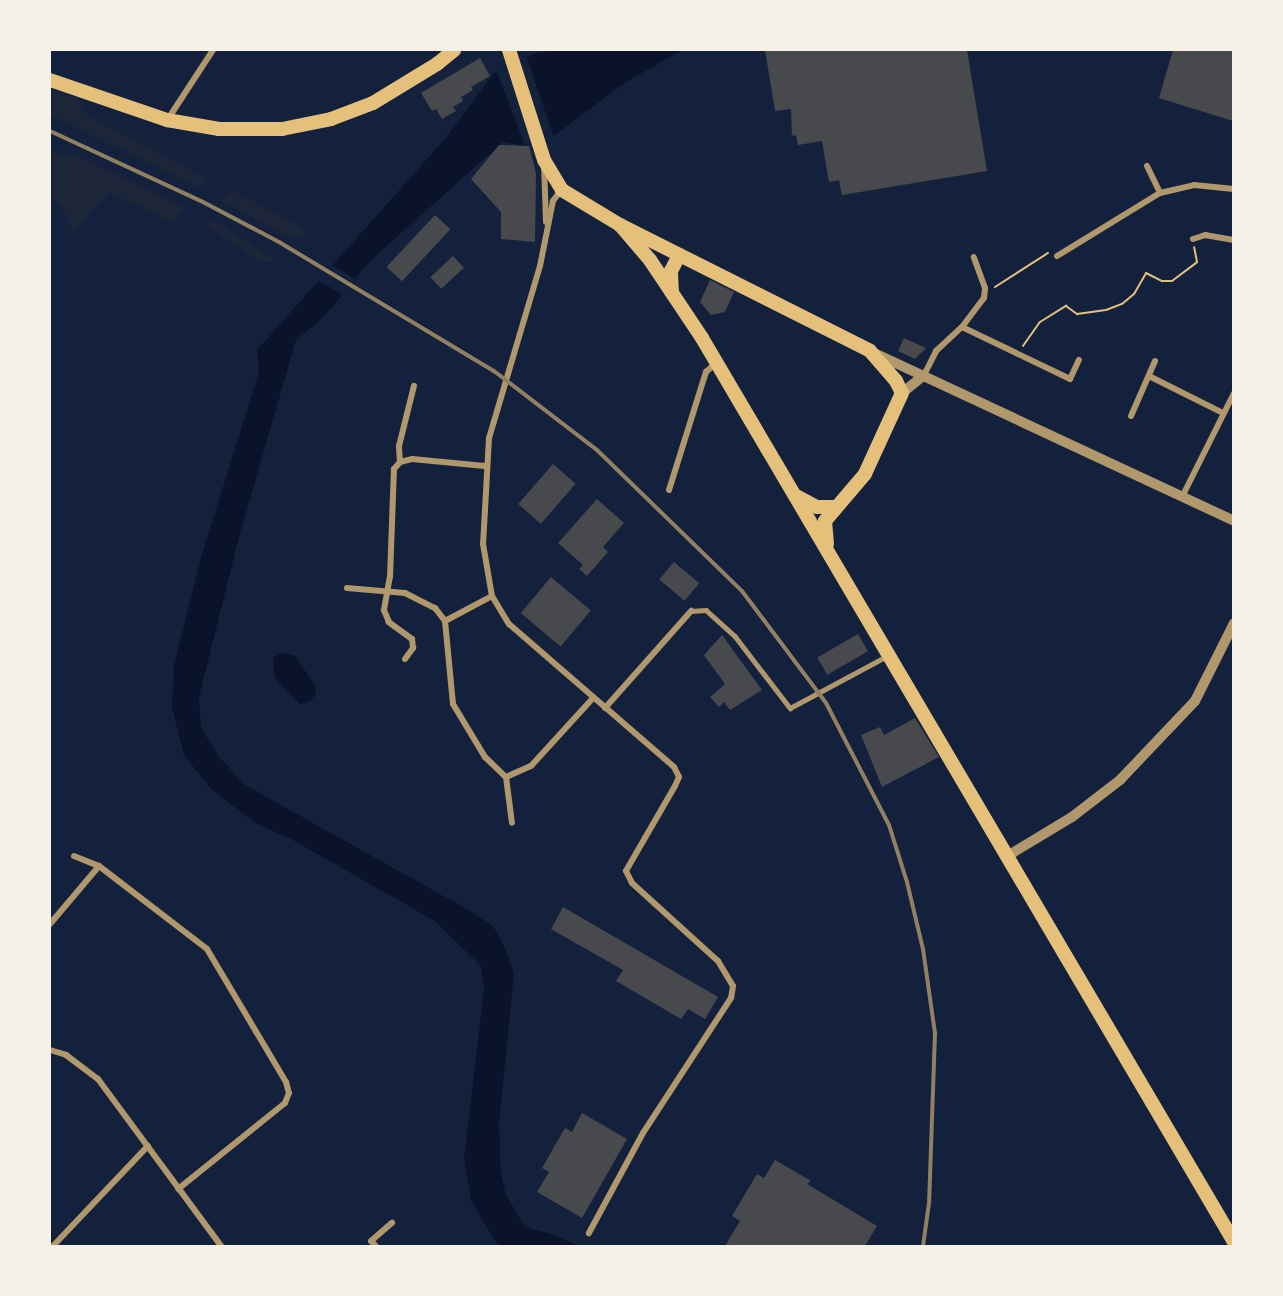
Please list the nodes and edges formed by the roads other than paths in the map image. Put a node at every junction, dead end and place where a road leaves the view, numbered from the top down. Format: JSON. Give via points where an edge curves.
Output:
{"nodes":[{"id":1,"x":213,"y":50,"type":"edge"},
{"id":2,"x":465,"y":50,"type":"edge"},
{"id":3,"x":452,"y":52,"type":"edge"},
{"id":4,"x":509,"y":54,"type":"edge"},
{"id":5,"x":50,"y":80,"type":"edge"},
{"id":6,"x":167,"y":120,"type":"junction"},
{"id":7,"x":544,"y":160,"type":"junction"},
{"id":8,"x":1147,"y":166,"type":"dead end"},
{"id":9,"x":562,"y":189,"type":"junction"},
{"id":10,"x":1233,"y":189,"type":"edge"},
{"id":11,"x":1160,"y":193,"type":"junction"},
{"id":12,"x":620,"y":225,"type":"junction"},
{"id":13,"x":546,"y":226,"type":"junction"},
{"id":14,"x":1193,"y":239,"type":"road end"},
{"id":15,"x":1233,"y":240,"type":"edge"},
{"id":16,"x":679,"y":255,"type":"junction"},
{"id":17,"x":1057,"y":256,"type":"road end"},
{"id":18,"x":974,"y":257,"type":"dead end"},
{"id":19,"x":672,"y":294,"type":"junction"},
{"id":20,"x":962,"y":327,"type":"junction"},
{"id":21,"x":870,"y":351,"type":"junction"},
{"id":22,"x":1079,"y":360,"type":"dead end"},
{"id":23,"x":1155,"y":361,"type":"dead end"},
{"id":24,"x":717,"y":363,"type":"junction"},
{"id":25,"x":924,"y":375,"type":"junction"},
{"id":26,"x":1149,"y":376,"type":"junction"},
{"id":27,"x":414,"y":386,"type":"dead end"},
{"id":28,"x":902,"y":393,"type":"junction"},
{"id":29,"x":1233,"y":393,"type":"edge"},
{"id":30,"x":1223,"y":413,"type":"junction"},
{"id":31,"x":1131,"y":416,"type":"dead end"},
{"id":32,"x":400,"y":462,"type":"junction"},
{"id":33,"x":485,"y":466,"type":"junction"},
{"id":34,"x":669,"y":490,"type":"dead end"},
{"id":35,"x":794,"y":494,"type":"junction"},
{"id":36,"x":1182,"y":497,"type":"junction"},
{"id":37,"x":835,"y":507,"type":"junction"},
{"id":38,"x":1233,"y":521,"type":"edge"},
{"id":39,"x":828,"y":552,"type":"junction"},
{"id":40,"x":347,"y":588,"type":"dead end"},
{"id":41,"x":386,"y":591,"type":"junction"},
{"id":42,"x":492,"y":596,"type":"junction"},
{"id":43,"x":691,"y":611,"type":"joint"},
{"id":44,"x":445,"y":621,"type":"junction"},
{"id":45,"x":1233,"y":623,"type":"edge"},
{"id":46,"x":890,"y":655,"type":"junction"},
{"id":47,"x":405,"y":659,"type":"dead end"},
{"id":48,"x":593,"y":698,"type":"junction"},
{"id":49,"x":605,"y":708,"type":"junction"},
{"id":50,"x":506,"y":777,"type":"junction"},
{"id":51,"x":512,"y":823,"type":"dead end"},
{"id":52,"x":1009,"y":855,"type":"junction"},
{"id":53,"x":74,"y":856,"type":"dead end"},
{"id":54,"x":99,"y":866,"type":"junction"},
{"id":55,"x":50,"y":924,"type":"edge"},
{"id":56,"x":50,"y":1050,"type":"edge"},
{"id":57,"x":148,"y":1146,"type":"junction"},
{"id":58,"x":178,"y":1189,"type":"junction"},
{"id":59,"x":392,"y":1223,"type":"dead end"},
{"id":60,"x":588,"y":1233,"type":"dead end"},
{"id":61,"x":1233,"y":1242,"type":"edge"},
{"id":62,"x":53,"y":1246,"type":"edge"},
{"id":63,"x":221,"y":1246,"type":"edge"},
{"id":64,"x":376,"y":1246,"type":"edge"}],
"edges":[{"from":1,"to":6,"type":"street"},
{"from":2,"to":3,"type":"main road"},
{"from":3,"to":6,"type":"main road","via":[[373,103],[317,123],[243,130]]},
{"from":4,"to":7,"type":"main road"},
{"from":5,"to":6,"type":"main road"},
{"from":7,"to":9,"type":"main road"},
{"from":7,"to":13,"type":"street"},
{"from":8,"to":11,"type":"street"},
{"from":9,"to":12,"type":"main road"},
{"from":9,"to":13,"type":"street","via":[[553,201]]},
{"from":10,"to":11,"type":"street","via":[[1194,185]]},
{"from":11,"to":17,"type":"street"},
{"from":12,"to":16,"type":"main road"},
{"from":12,"to":19,"type":"main road"},
{"from":13,"to":33,"type":"street","via":[[540,266],[495,410]]},
{"from":14,"to":15,"type":"street","via":[[1205,235]]},
{"from":16,"to":19,"type":"main road","via":[[671,272]]},
{"from":16,"to":21,"type":"main road"},
{"from":18,"to":20,"type":"street","via":[[985,293]]},
{"from":19,"to":24,"type":"main road"},
{"from":20,"to":22,"type":"street","via":[[1070,379]]},
{"from":20,"to":25,"type":"street","via":[[936,351]]},
{"from":21,"to":25,"type":"street"},
{"from":21,"to":28,"type":"main road"},
{"from":23,"to":26,"type":"street"},
{"from":24,"to":34,"type":"street","via":[[706,372]]},
{"from":24,"to":35,"type":"main road"},
{"from":25,"to":28,"type":"street"},
{"from":25,"to":36,"type":"street"},
{"from":26,"to":30,"type":"street"},
{"from":26,"to":31,"type":"street"},
{"from":27,"to":32,"type":"street","via":[[399,446]]},
{"from":28,"to":37,"type":"main road","via":[[865,474]]},
{"from":29,"to":30,"type":"street"},
{"from":30,"to":36,"type":"street"},
{"from":32,"to":33,"type":"street","via":[[411,459]]},
{"from":32,"to":41,"type":"street","via":[[394,470]]},
{"from":33,"to":42,"type":"street","via":[[483,544]]},
{"from":35,"to":37,"type":"main road","via":[[817,507]]},
{"from":35,"to":39,"type":"main road"},
{"from":36,"to":38,"type":"street"},
{"from":37,"to":39,"type":"main road","via":[[824,530]]},
{"from":39,"to":46,"type":"main road"},
{"from":40,"to":41,"type":"street"},
{"from":41,"to":44,"type":"street","via":[[425,601]]},
{"from":41,"to":47,"type":"street","via":[[384,610],[389,622],[412,639],[413,648]]},
{"from":42,"to":44,"type":"street"},
{"from":42,"to":48,"type":"street","via":[[509,624]]},
{"from":43,"to":46,"type":"lane","via":[[706,610],[735,636],[790,708]]},
{"from":43,"to":49,"type":"street"},
{"from":44,"to":50,"type":"street","via":[[453,704],[485,757]]},
{"from":45,"to":52,"type":"street","via":[[1195,700],[1120,780],[1072,817]]},
{"from":46,"to":52,"type":"main road"},
{"from":48,"to":49,"type":"street"},
{"from":48,"to":50,"type":"street","via":[[531,766]]},
{"from":49,"to":60,"type":"street","via":[[674,767],[679,777],[628,865],[628,878],[718,961],[733,986],[730,998],[643,1133]]},
{"from":50,"to":51,"type":"street"},
{"from":52,"to":61,"type":"main road"},
{"from":53,"to":54,"type":"street"},
{"from":54,"to":55,"type":"street"},
{"from":54,"to":58,"type":"street","via":[[207,949],[289,1087],[285,1103]]},
{"from":56,"to":57,"type":"street","via":[[66,1055],[90,1071]]},
{"from":57,"to":58,"type":"street"},
{"from":57,"to":62,"type":"street"},
{"from":58,"to":63,"type":"street"},
{"from":59,"to":64,"type":"street","via":[[371,1241]]}]}
